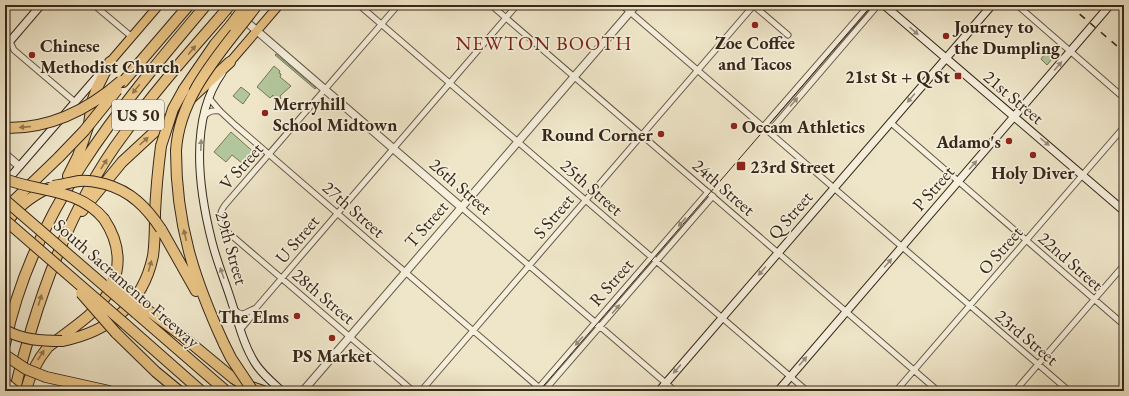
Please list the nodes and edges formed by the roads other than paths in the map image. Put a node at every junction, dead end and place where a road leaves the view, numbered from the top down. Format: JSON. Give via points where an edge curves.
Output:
{"nodes":[{"id":1,"x":41,"y":5,"type":"edge"},
{"id":2,"x":94,"y":5,"type":"edge"},
{"id":3,"x":159,"y":5,"type":"edge"},
{"id":4,"x":189,"y":5,"type":"edge"},
{"id":5,"x":206,"y":5,"type":"edge"},
{"id":6,"x":227,"y":5,"type":"edge"},
{"id":7,"x":230,"y":5,"type":"edge"},
{"id":8,"x":246,"y":5,"type":"edge"},
{"id":9,"x":257,"y":5,"type":"edge"},
{"id":10,"x":279,"y":5,"type":"edge"},
{"id":11,"x":359,"y":5,"type":"edge"},
{"id":12,"x":398,"y":5,"type":"edge"},
{"id":13,"x":491,"y":5,"type":"edge"},
{"id":14,"x":517,"y":5,"type":"edge"},
{"id":15,"x":622,"y":5,"type":"edge"},
{"id":16,"x":636,"y":5,"type":"edge"},
{"id":17,"x":754,"y":5,"type":"edge"},
{"id":18,"x":869,"y":5,"type":"edge"},
{"id":19,"x":878,"y":5,"type":"edge"},
{"id":20,"x":884,"y":5,"type":"edge"},
{"id":21,"x":992,"y":5,"type":"edge"},
{"id":22,"x":1017,"y":5,"type":"edge"},
{"id":23,"x":1110,"y":5,"type":"edge"},
{"id":24,"x":630,"y":11,"type":"junction"},
{"id":25,"x":506,"y":18,"type":"junction"},
{"id":26,"x":382,"y":24,"type":"junction"},
{"id":27,"x":257,"y":30,"type":"junction"},
{"id":28,"x":5,"y":31,"type":"edge"},
{"id":29,"x":788,"y":35,"type":"dead end"},
{"id":30,"x":132,"y":37,"type":"junction"},
{"id":31,"x":11,"y":41,"type":"junction"},
{"id":32,"x":5,"y":47,"type":"edge"},
{"id":33,"x":1070,"y":52,"type":"junction"},
{"id":34,"x":946,"y":58,"type":"junction"},
{"id":35,"x":110,"y":62,"type":"junction"},
{"id":36,"x":230,"y":62,"type":"junction"},
{"id":37,"x":698,"y":70,"type":"junction"},
{"id":38,"x":574,"y":77,"type":"junction"},
{"id":39,"x":122,"y":81,"type":"junction"},
{"id":40,"x":449,"y":83,"type":"junction"},
{"id":41,"x":325,"y":90,"type":"junction"},
{"id":42,"x":209,"y":98,"type":"junction"},
{"id":43,"x":1124,"y":98,"type":"edge"},
{"id":44,"x":75,"y":102,"type":"junction"},
{"id":45,"x":220,"y":112,"type":"junction"},
{"id":46,"x":204,"y":116,"type":"junction"},
{"id":47,"x":1014,"y":117,"type":"junction"},
{"id":48,"x":890,"y":122,"type":"junction"},
{"id":49,"x":763,"y":127,"type":"junction"},
{"id":50,"x":1124,"y":127,"type":"edge"},
{"id":51,"x":5,"y":128,"type":"edge"},
{"id":52,"x":769,"y":132,"type":"junction"},
{"id":53,"x":642,"y":136,"type":"junction"},
{"id":54,"x":518,"y":142,"type":"junction"},
{"id":55,"x":393,"y":148,"type":"junction"},
{"id":56,"x":5,"y":154,"type":"edge"},
{"id":57,"x":269,"y":154,"type":"junction"},
{"id":58,"x":19,"y":166,"type":"junction"},
{"id":59,"x":1082,"y":175,"type":"junction"},
{"id":60,"x":5,"y":180,"type":"edge"},
{"id":61,"x":958,"y":182,"type":"junction"},
{"id":62,"x":5,"y":183,"type":"edge"},
{"id":63,"x":834,"y":188,"type":"junction"},
{"id":64,"x":708,"y":192,"type":"junction"},
{"id":65,"x":712,"y":196,"type":"junction"},
{"id":66,"x":5,"y":200,"type":"edge"},
{"id":67,"x":585,"y":200,"type":"junction"},
{"id":68,"x":461,"y":207,"type":"junction"},
{"id":69,"x":5,"y":209,"type":"edge"},
{"id":70,"x":1124,"y":211,"type":"edge"},
{"id":71,"x":337,"y":213,"type":"junction"},
{"id":72,"x":5,"y":220,"type":"edge"},
{"id":73,"x":220,"y":221,"type":"joint"},
{"id":74,"x":71,"y":222,"type":"junction"},
{"id":75,"x":5,"y":225,"type":"edge"},
{"id":76,"x":46,"y":227,"type":"junction"},
{"id":77,"x":1026,"y":241,"type":"junction"},
{"id":78,"x":902,"y":247,"type":"junction"},
{"id":79,"x":778,"y":252,"type":"junction"},
{"id":80,"x":652,"y":257,"type":"junction"},
{"id":81,"x":52,"y":260,"type":"junction"},
{"id":82,"x":657,"y":261,"type":"junction"},
{"id":83,"x":1124,"y":265,"type":"edge"},
{"id":84,"x":530,"y":266,"type":"junction"},
{"id":85,"x":405,"y":272,"type":"junction"},
{"id":86,"x":281,"y":278,"type":"junction"},
{"id":87,"x":1094,"y":300,"type":"junction"},
{"id":88,"x":970,"y":306,"type":"junction"},
{"id":89,"x":207,"y":307,"type":"junction"},
{"id":90,"x":256,"y":308,"type":"junction"},
{"id":91,"x":139,"y":309,"type":"junction"},
{"id":92,"x":235,"y":310,"type":"junction"},
{"id":93,"x":846,"y":312,"type":"junction"},
{"id":94,"x":722,"y":318,"type":"junction"},
{"id":95,"x":596,"y":322,"type":"junction"},
{"id":96,"x":1124,"y":325,"type":"edge"},
{"id":97,"x":600,"y":326,"type":"junction"},
{"id":98,"x":241,"y":329,"type":"junction"},
{"id":99,"x":5,"y":330,"type":"edge"},
{"id":100,"x":474,"y":331,"type":"junction"},
{"id":101,"x":350,"y":336,"type":"junction"},
{"id":102,"x":5,"y":344,"type":"edge"},
{"id":103,"x":5,"y":355,"type":"edge"},
{"id":104,"x":1038,"y":364,"type":"junction"},
{"id":105,"x":914,"y":370,"type":"junction"},
{"id":106,"x":790,"y":376,"type":"junction"},
{"id":107,"x":5,"y":380,"type":"edge"},
{"id":108,"x":666,"y":383,"type":"junction"},
{"id":109,"x":541,"y":390,"type":"edge"},
{"id":110,"x":16,"y":391,"type":"edge"},
{"id":111,"x":26,"y":391,"type":"edge"},
{"id":112,"x":109,"y":391,"type":"edge"},
{"id":113,"x":180,"y":391,"type":"edge"},
{"id":114,"x":201,"y":391,"type":"edge"},
{"id":115,"x":226,"y":391,"type":"edge"},
{"id":116,"x":253,"y":391,"type":"edge"},
{"id":117,"x":263,"y":391,"type":"edge"},
{"id":118,"x":282,"y":391,"type":"edge"},
{"id":119,"x":303,"y":391,"type":"edge"},
{"id":120,"x":413,"y":391,"type":"edge"},
{"id":121,"x":421,"y":391,"type":"edge"},
{"id":122,"x":659,"y":391,"type":"edge"},
{"id":123,"x":675,"y":391,"type":"edge"},
{"id":124,"x":778,"y":391,"type":"edge"},
{"id":125,"x":807,"y":391,"type":"edge"},
{"id":126,"x":896,"y":391,"type":"edge"},
{"id":127,"x":938,"y":391,"type":"edge"},
{"id":128,"x":1015,"y":391,"type":"edge"},
{"id":129,"x":1070,"y":391,"type":"edge"}],
"edges":[{"from":1,"to":31,"type":"main road"},
{"from":2,"to":30,"type":"street"},
{"from":3,"to":30,"type":"main road"},
{"from":4,"to":39,"type":"highway"},
{"from":5,"to":76,"type":"highway","number":"US 50","one_way":true,"via":[[118,111],[86,158]]},
{"from":6,"to":27,"type":"main road","name":"26th Street"},
{"from":74,"to":7,"type":"highway","number":"US 50","one_way":true,"bridge":true,"via":[[123,134]]},
{"from":99,"to":8,"type":"highway","one_way":true,"bridge":true,"via":[[27,339],[43,341],[62,341],[83,336],[112,322],[140,292],[153,254],[161,146],[173,109],[215,44]]},
{"from":89,"to":9,"type":"highway","one_way":true,"bridge":true,"via":[[190,257],[183,226],[176,174],[180,126],[191,96],[205,73]]},
{"from":10,"to":27,"type":"main road"},
{"from":11,"to":26,"type":"street","name":"25th Street"},
{"from":12,"to":26,"type":"street","name":"V Street"},
{"from":13,"to":25,"type":"street","name":"24th Street"},
{"from":14,"to":25,"type":"street","name":"U Street"},
{"from":15,"to":24,"type":"street","name":"23rd Street"},
{"from":16,"to":24,"type":"main road","name":"T Street"},
{"from":17,"to":29,"type":"street"},
{"from":17,"to":37,"type":"street","name":"S Street"},
{"from":18,"to":49,"type":"street"},
{"from":52,"to":19,"type":"street","one_way":true},
{"from":20,"to":34,"type":"main road","name":"21st Street","one_way":true},
{"from":21,"to":34,"type":"main road","name":"Q Street"},
{"from":22,"to":33,"type":"street"},
{"from":23,"to":33,"type":"main road","name":"P Street"},
{"from":24,"to":37,"type":"street","name":"23rd Street"},
{"from":24,"to":38,"type":"main road","name":"T Street"},
{"from":25,"to":38,"type":"street","name":"24th Street"},
{"from":25,"to":40,"type":"street","name":"U Street"},
{"from":26,"to":40,"type":"street","name":"25th Street"},
{"from":26,"to":41,"type":"street","name":"V Street"},
{"from":27,"to":36,"type":"main road"},
{"from":27,"to":41,"type":"main road","name":"26th Street"},
{"from":28,"to":31,"type":"street"},
{"from":30,"to":35,"type":"main road"},
{"from":31,"to":32,"type":"main road"},
{"from":31,"to":44,"type":"street","via":[[14,50]]},
{"from":33,"to":43,"type":"street"},
{"from":47,"to":33,"type":"main road","name":"P Street","one_way":true},
{"from":34,"to":47,"type":"main road","name":"21st Street"},
{"from":34,"to":48,"type":"main road","name":"Q Street","one_way":true},
{"from":35,"to":44,"type":"main road"},
{"from":35,"to":76,"type":"highway","via":[[92,102],[89,124],[78,156]]},
{"from":36,"to":42,"type":"main road","name":"29th Street"},
{"from":74,"to":36,"type":"highway","one_way":true,"via":[[122,162]]},
{"from":37,"to":49,"type":"street","name":"23rd Street"},
{"from":37,"to":53,"type":"street","name":"S Street"},
{"from":38,"to":53,"type":"street","name":"24th Street"},
{"from":38,"to":54,"type":"main road","name":"T Street"},
{"from":39,"to":51,"type":"highway","one_way":true,"bridge":true,"via":[[93,103],[59,120],[38,126]]},
{"from":39,"to":69,"type":"highway","bridge":true,"via":[[95,118]]},
{"from":40,"to":54,"type":"street","name":"25th Street"},
{"from":40,"to":55,"type":"street","name":"U Street"},
{"from":41,"to":55,"type":"main road","name":"26th Street"},
{"from":41,"to":57,"type":"street","name":"V Street"},
{"from":42,"to":45,"type":"street","name":"27th Street"},
{"from":42,"to":46,"type":"main road","name":"29th Street"},
{"from":44,"to":58,"type":"main road"},
{"from":45,"to":46,"type":"street","via":[[210,112]]},
{"from":45,"to":57,"type":"street","name":"27th Street"},
{"from":92,"to":46,"type":"main road","name":"29th Street","one_way":true,"via":[[212,244],[205,205],[201,165]]},
{"from":47,"to":59,"type":"main road","name":"21st Street","one_way":true},
{"from":61,"to":47,"type":"main road","name":"P Street","one_way":true},
{"from":48,"to":61,"type":"street","name":"22nd Street"},
{"from":48,"to":63,"type":"main road","name":"Q Street"},
{"from":49,"to":52,"type":"street","name":"23rd Street"},
{"from":50,"to":59,"type":"street","name":"O Street"},
{"from":52,"to":63,"type":"street","name":"23rd Street"},
{"from":53,"to":64,"type":"street","name":"24th Street"},
{"from":53,"to":67,"type":"street","name":"S Street"},
{"from":54,"to":67,"type":"street","name":"25th Street"},
{"from":54,"to":68,"type":"main road","name":"T Street"},
{"from":55,"to":68,"type":"main road","name":"26th Street"},
{"from":55,"to":71,"type":"street","name":"U Street"},
{"from":56,"to":58,"type":"main road"},
{"from":57,"to":71,"type":"street","name":"27th Street"},
{"from":57,"to":73,"type":"street","name":"V Street","via":[[223,208]]},
{"from":58,"to":62,"type":"main road"},
{"from":59,"to":70,"type":"main road","name":"21st Street"},
{"from":59,"to":77,"type":"street","name":"O Street"},
{"from":111,"to":60,"type":"highway","one_way":true,"bridge":true,"via":[[43,352],[88,316],[106,296],[115,279],[117,249],[112,232],[104,219],[90,205],[70,195]]},
{"from":61,"to":77,"type":"street","name":"22nd Street"},
{"from":61,"to":78,"type":"main road","name":"P Street"},
{"from":63,"to":78,"type":"street","name":"23rd Street"},
{"from":63,"to":79,"type":"main road","name":"Q Street"},
{"from":64,"to":65,"type":"street","name":"24th Street"},
{"from":64,"to":80,"type":"street","name":"R Street","one_way":true},
{"from":65,"to":79,"type":"street","name":"24th Street"},
{"from":65,"to":82,"type":"street","name":"R Street"},
{"from":66,"to":91,"type":"highway","name":"South Sacramento Freeway","bridge":true,"via":[[60,248]]},
{"from":67,"to":80,"type":"street","name":"25th Street"},
{"from":67,"to":84,"type":"street","name":"S Street"},
{"from":68,"to":84,"type":"street","name":"26th Street"},
{"from":68,"to":85,"type":"main road","name":"T Street"},
{"from":71,"to":85,"type":"street","name":"27th Street"},
{"from":71,"to":86,"type":"street","name":"U Street"},
{"from":72,"to":81,"type":"highway","name":"South Sacramento Freeway","bridge":true},
{"from":73,"to":86,"type":"street","name":"28th Street","via":[[224,229]]},
{"from":110,"to":74,"type":"highway","number":"US 50","one_way":true,"via":[[18,374],[42,296]]},
{"from":75,"to":89,"type":"highway","bridge":true,"via":[[11,215],[27,201],[52,186],[81,181],[111,186],[143,205],[162,229]]},
{"from":76,"to":102,"type":"highway","number":"US 50","via":[[26,271]]},
{"from":77,"to":87,"type":"street","name":"22nd Street"},
{"from":77,"to":88,"type":"street","name":"O Street"},
{"from":78,"to":88,"type":"street","name":"23rd Street"},
{"from":93,"to":78,"type":"main road","name":"P Street","one_way":true},
{"from":79,"to":93,"type":"street","name":"24th Street"},
{"from":79,"to":94,"type":"main road","name":"Q Street","one_way":true},
{"from":80,"to":82,"type":"street","name":"25th Street"},
{"from":80,"to":95,"type":"street","name":"R Street"},
{"from":81,"to":113,"type":"highway","bridge":true,"via":[[137,355]]},
{"from":81,"to":114,"type":"highway","name":"South Sacramento Freeway","bridge":true},
{"from":82,"to":94,"type":"street","name":"25th Street"},
{"from":97,"to":82,"type":"street","name":"R Street","one_way":true},
{"from":83,"to":87,"type":"street"},
{"from":84,"to":95,"type":"street","name":"26th Street"},
{"from":84,"to":100,"type":"street","name":"S Street"},
{"from":85,"to":100,"type":"street","name":"27th Street"},
{"from":85,"to":101,"type":"main road","name":"T Street"},
{"from":86,"to":90,"type":"street","name":"U Street"},
{"from":86,"to":101,"type":"street","name":"28th Street"},
{"from":87,"to":96,"type":"street","name":"22nd Street"},
{"from":87,"to":104,"type":"street"},
{"from":88,"to":104,"type":"street","name":"23rd Street"},
{"from":88,"to":105,"type":"street","name":"O Street"},
{"from":89,"to":116,"type":"highway","bridge":true,"via":[[231,358]]},
{"from":90,"to":92,"type":"street","via":[[246,314]]},
{"from":90,"to":98,"type":"street","name":"U Street"},
{"from":91,"to":115,"type":"highway","name":"South Sacramento Freeway"},
{"from":91,"to":117,"type":"highway","via":[[181,335],[233,378]]},
{"from":92,"to":98,"type":"main road","name":"29th Street"},
{"from":93,"to":105,"type":"street","name":"24th Street"},
{"from":106,"to":93,"type":"main road","name":"P Street","one_way":true},
{"from":94,"to":106,"type":"street","name":"25th Street"},
{"from":94,"to":108,"type":"main road","name":"Q Street","one_way":true},
{"from":95,"to":97,"type":"street","name":"26th Street"},
{"from":95,"to":109,"type":"street","name":"R Street","one_way":true},
{"from":97,"to":108,"type":"street","name":"26th Street"},
{"from":97,"to":109,"type":"street","name":"R Street"},
{"from":98,"to":118,"type":"main road","name":"29th Street","via":[[256,364]]},
{"from":100,"to":109,"type":"street","name":"27th Street"},
{"from":100,"to":121,"type":"street","name":"S Street"},
{"from":101,"to":119,"type":"main road","name":"T Street"},
{"from":101,"to":120,"type":"street","name":"28th Street"},
{"from":103,"to":112,"type":"highway","bridge":true,"via":[[26,369],[46,377]]},
{"from":104,"to":128,"type":"street"},
{"from":104,"to":129,"type":"street","name":"23rd Street"},
{"from":105,"to":126,"type":"street","name":"O Street"},
{"from":105,"to":127,"type":"street","name":"24th Street"},
{"from":106,"to":124,"type":"main road","name":"P Street"},
{"from":106,"to":125,"type":"street","name":"25th Street"},
{"from":107,"to":110,"type":"main road","bridge":true},
{"from":108,"to":122,"type":"main road","name":"Q Street"},
{"from":108,"to":123,"type":"street","name":"26th Street"}]}
